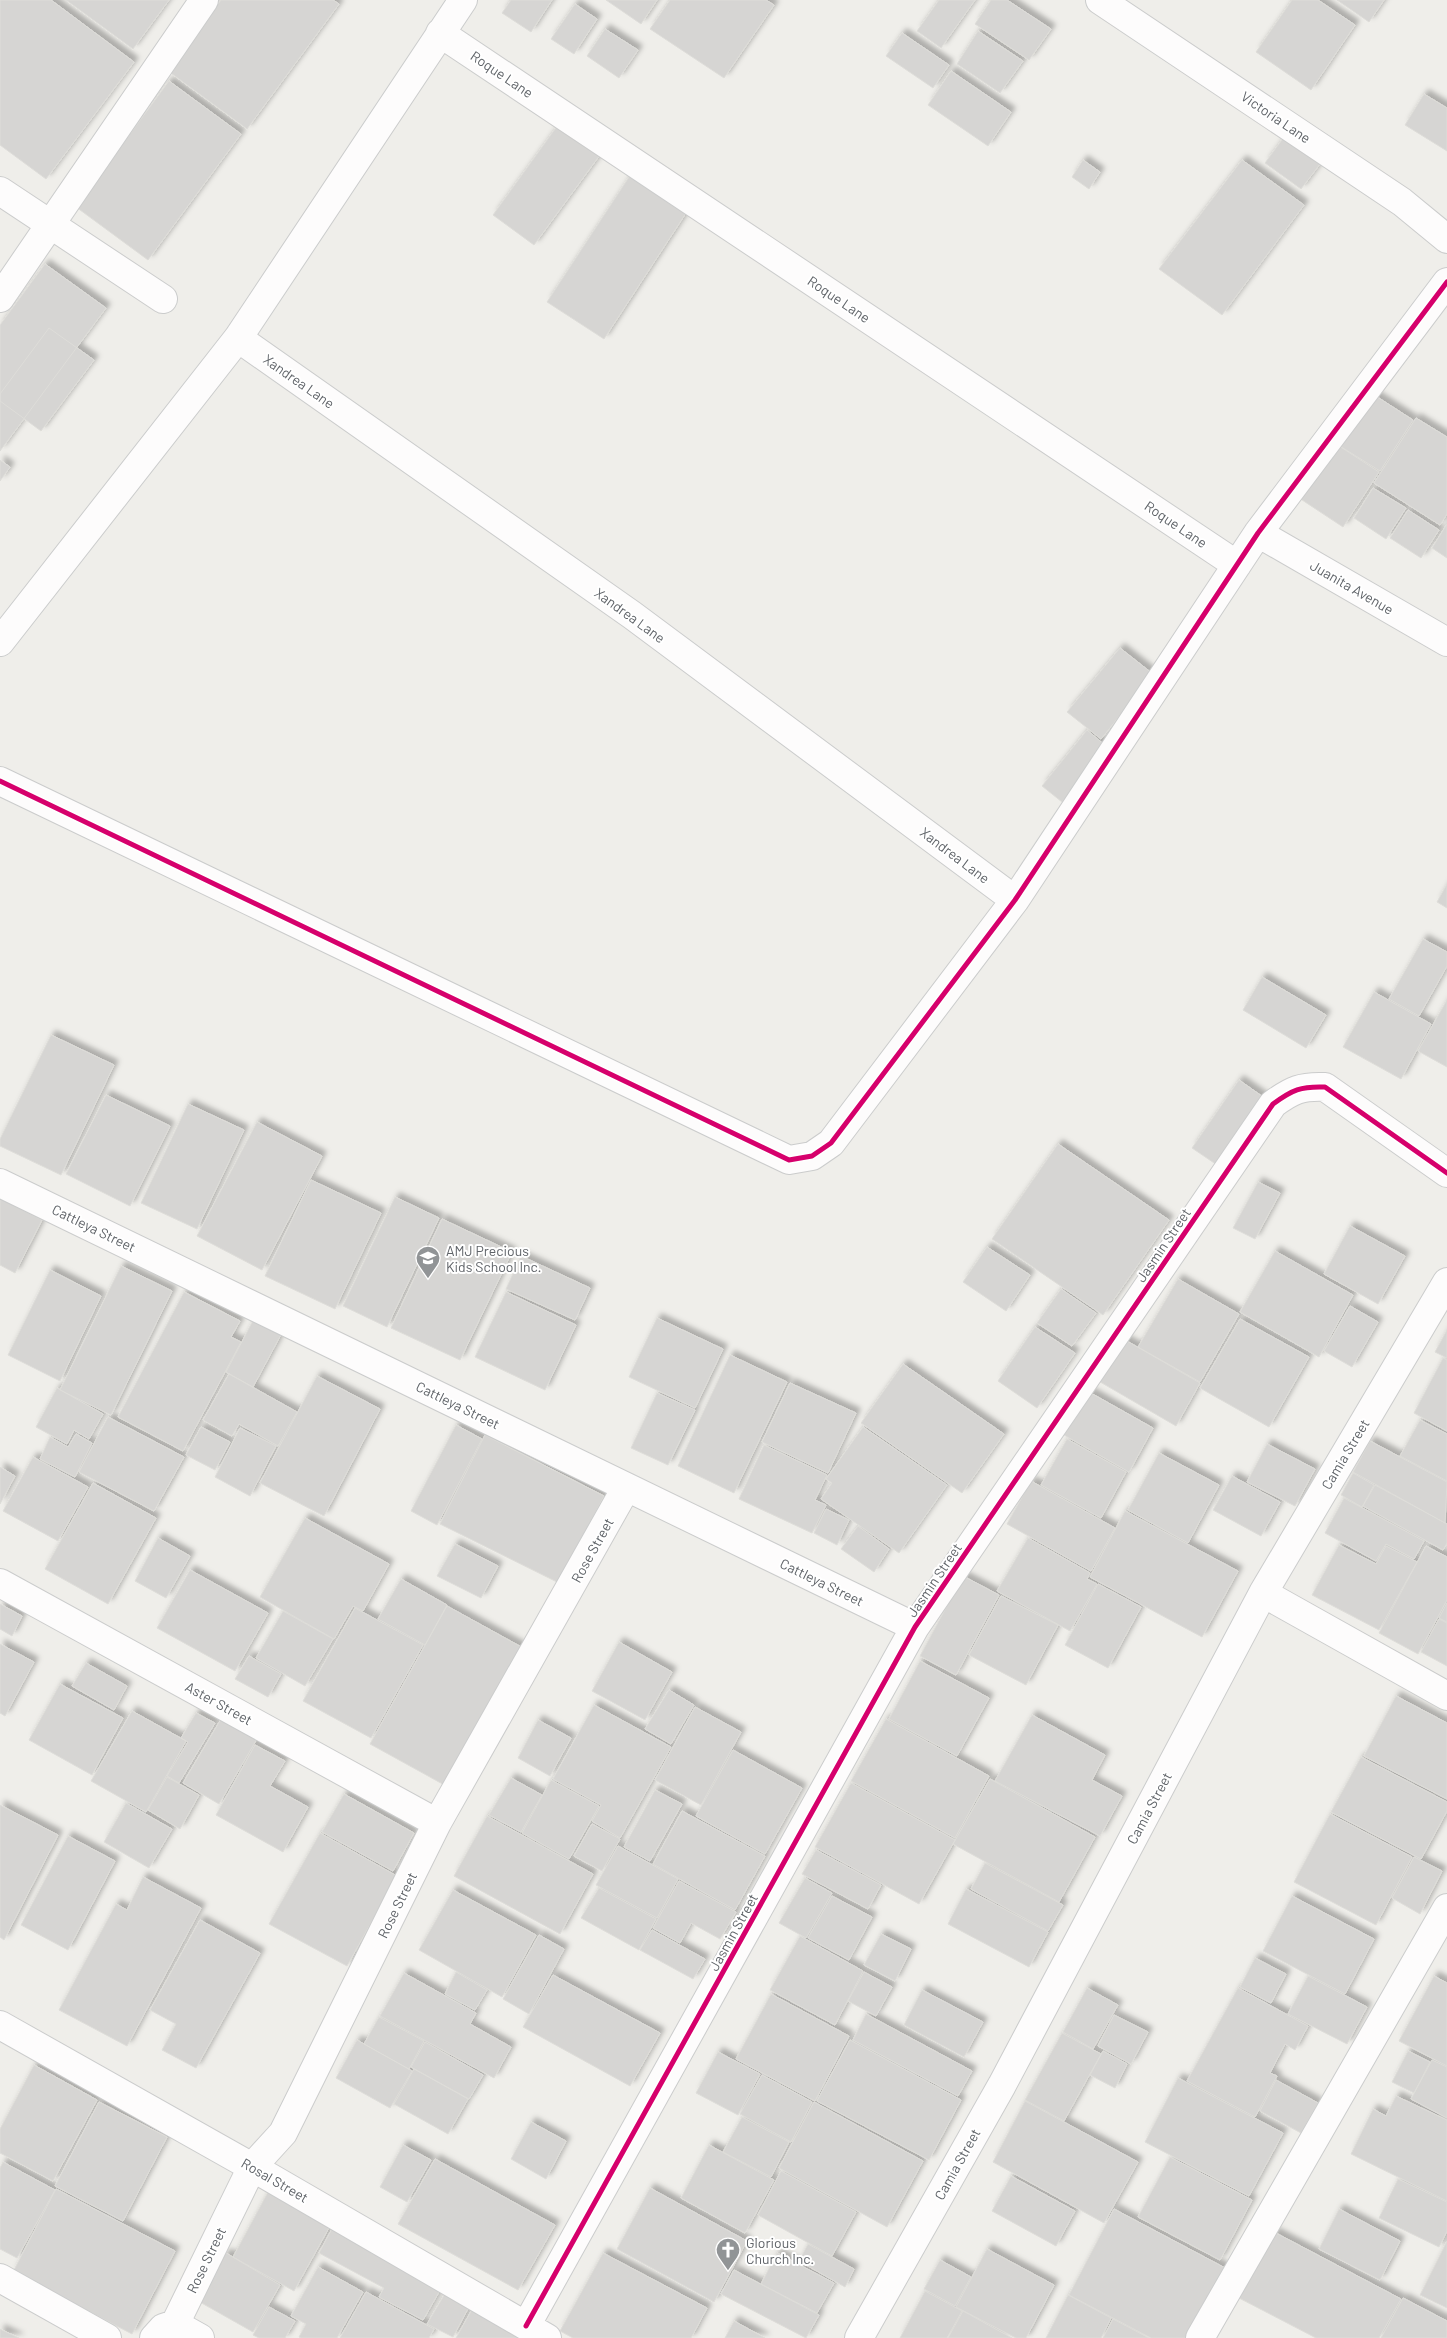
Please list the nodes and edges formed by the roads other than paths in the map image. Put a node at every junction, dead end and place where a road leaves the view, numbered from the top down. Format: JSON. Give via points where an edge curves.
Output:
{"nodes":[{"id":1,"x":204,"y":0,"type":"edge"},
{"id":2,"x":463,"y":0,"type":"edge"},
{"id":3,"x":1100,"y":0,"type":"edge"},
{"id":4,"x":440,"y":33,"type":"junction"},
{"id":5,"x":0,"y":191,"type":"edge"},
{"id":6,"x":52,"y":224,"type":"junction"},
{"id":7,"x":1447,"y":239,"type":"edge"},
{"id":8,"x":1447,"y":282,"type":"edge"},
{"id":9,"x":0,"y":298,"type":"edge"},
{"id":10,"x":163,"y":299,"type":"dead end"},
{"id":11,"x":238,"y":338,"type":"junction"},
{"id":12,"x":1258,"y":533,"type":"junction"},
{"id":13,"x":1237,"y":565,"type":"junction"},
{"id":14,"x":0,"y":642,"type":"edge"},
{"id":15,"x":1447,"y":642,"type":"edge"},
{"id":16,"x":0,"y":780,"type":"edge"},
{"id":17,"x":1015,"y":900,"type":"junction"},
{"id":18,"x":1447,"y":1173,"type":"edge"},
{"id":19,"x":0,"y":1183,"type":"edge"},
{"id":20,"x":1447,"y":1282,"type":"edge"},
{"id":21,"x":626,"y":1488,"type":"junction"},
{"id":22,"x":0,"y":1583,"type":"edge"},
{"id":23,"x":1263,"y":1593,"type":"junction"},
{"id":24,"x":915,"y":1627,"type":"junction"},
{"id":25,"x":1447,"y":1696,"type":"edge"},
{"id":26,"x":438,"y":1823,"type":"junction"},
{"id":27,"x":1447,"y":1908,"type":"edge"},
{"id":28,"x":0,"y":2025,"type":"edge"},
{"id":29,"x":252,"y":2167,"type":"junction"},
{"id":30,"x":0,"y":2278,"type":"edge"},
{"id":31,"x":165,"y":2331,"type":"edge"},
{"id":32,"x":537,"y":2332,"type":"edge"},
{"id":33,"x":107,"y":2338,"type":"edge"},
{"id":34,"x":200,"y":2338,"type":"edge"},
{"id":35,"x":859,"y":2338,"type":"edge"},
{"id":36,"x":1200,"y":2338,"type":"edge"}],
"edges":[{"from":1,"to":6,"type":"street"},
{"from":2,"to":4,"type":"street"},
{"from":3,"to":7,"type":"street","name":"Victoria Lane","via":[[1402,202]]},
{"from":4,"to":11,"type":"street"},
{"from":4,"to":13,"type":"street","name":"Roque Lane"},
{"from":5,"to":6,"type":"street"},
{"from":6,"to":9,"type":"street"},
{"from":6,"to":10,"type":"street"},
{"from":8,"to":12,"type":"street"},
{"from":11,"to":14,"type":"street"},
{"from":11,"to":17,"type":"street","name":"Xandrea Lane","via":[[632,615]]},
{"from":12,"to":13,"type":"street"},
{"from":12,"to":15,"type":"street","name":"Juanita Avenue"},
{"from":13,"to":17,"type":"street"},
{"from":16,"to":17,"type":"street","via":[[789,1160],[812,1156],[831,1143]]},
{"from":18,"to":24,"type":"street","name":"Jasmin Street","via":[[1325,1087],[1306,1086],[1273,1104]]},
{"from":19,"to":21,"type":"street","name":"Cattleya Street"},
{"from":20,"to":23,"type":"street","name":"Camia Street"},
{"from":21,"to":24,"type":"street","name":"Cattleya Street"},
{"from":21,"to":26,"type":"street","name":"Rose Street"},
{"from":22,"to":26,"type":"street","name":"Aster Street"},
{"from":23,"to":25,"type":"street"},
{"from":23,"to":35,"type":"street","name":"Camia Street","via":[[1002,2085]]},
{"from":24,"to":32,"type":"street","name":"Jasmin Street"},
{"from":26,"to":29,"type":"street","name":"Rose Street","via":[[283,2133]]},
{"from":27,"to":36,"type":"street"},
{"from":28,"to":29,"type":"street","name":"Rosal Street"},
{"from":29,"to":31,"type":"street","name":"Rose Street"},
{"from":29,"to":32,"type":"street","name":"Rosal Street"},
{"from":30,"to":33,"type":"street"},
{"from":31,"to":34,"type":"street"}]}
